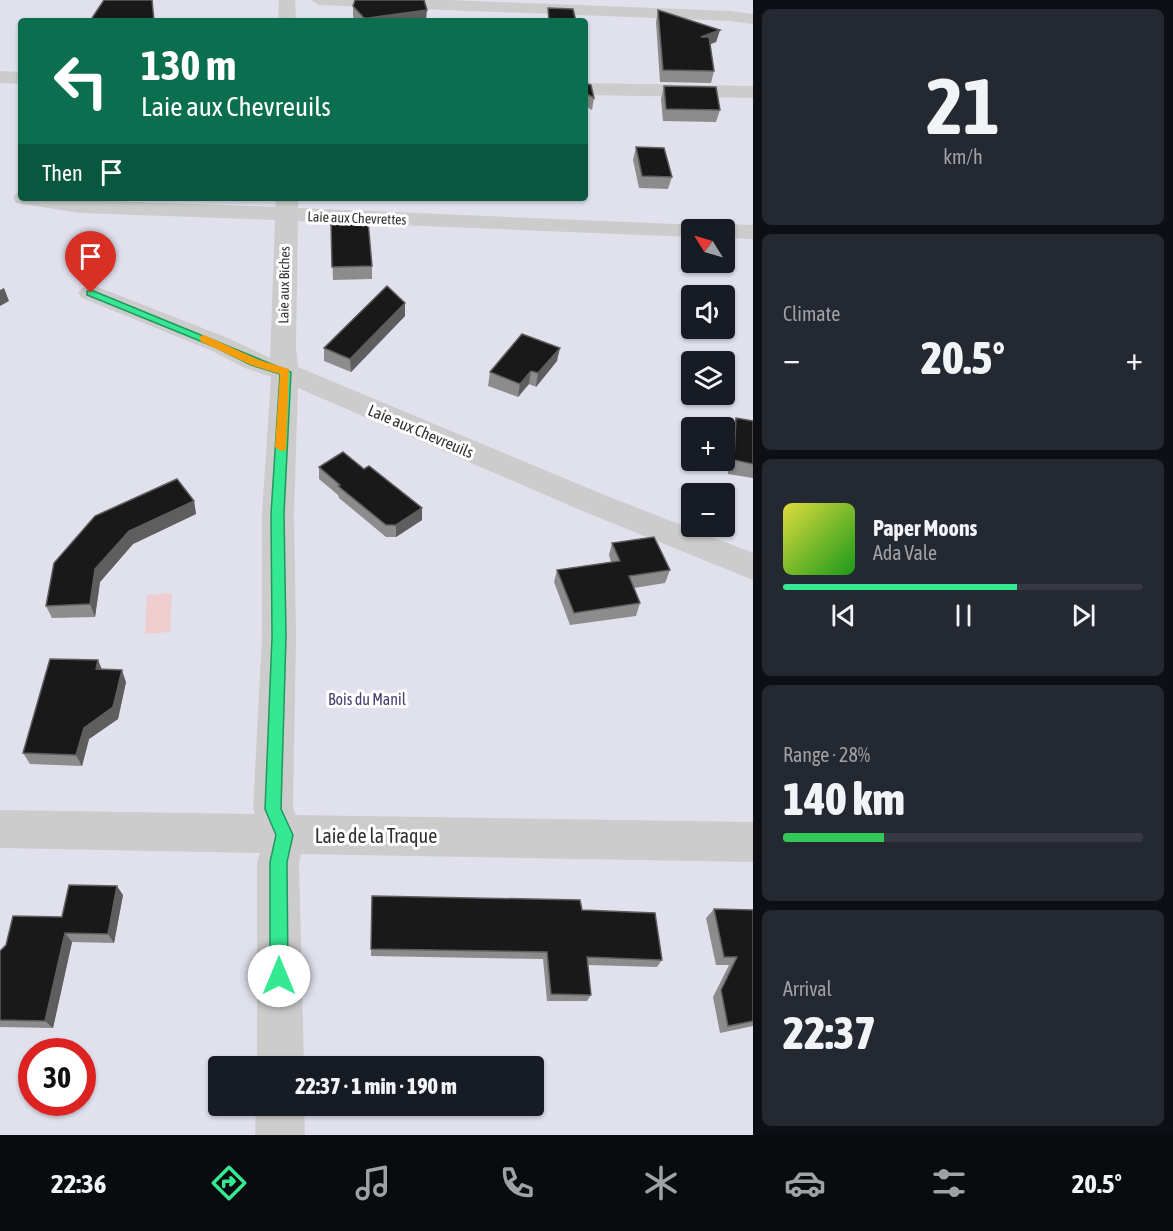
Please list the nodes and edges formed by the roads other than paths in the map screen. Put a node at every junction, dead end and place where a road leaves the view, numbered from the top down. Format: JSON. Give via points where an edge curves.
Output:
{"nodes":[{"id":1,"x":287,"y":0,"type":"edge"},
{"id":2,"x":319,"y":0,"type":"edge"},
{"id":3,"x":730,"y":16,"type":"junction"},
{"id":4,"x":287,"y":18,"type":"edge"},
{"id":5,"x":753,"y":19,"type":"edge"},
{"id":6,"x":747,"y":39,"type":"dead end"},
{"id":7,"x":0,"y":77,"type":"edge"},
{"id":8,"x":18,"y":78,"type":"edge"},
{"id":9,"x":588,"y":89,"type":"edge"},
{"id":10,"x":753,"y":92,"type":"edge"},
{"id":11,"x":49,"y":201,"type":"edge"},
{"id":12,"x":286,"y":207,"type":"edge"},
{"id":13,"x":681,"y":229,"type":"edge"},
{"id":14,"x":735,"y":231,"type":"edge"},
{"id":15,"x":753,"y":232,"type":"edge"},
{"id":16,"x":91,"y":293,"type":"dead end"},
{"id":17,"x":285,"y":372,"type":"junction"},
{"id":18,"x":753,"y":567,"type":"edge"},
{"id":19,"x":0,"y":829,"type":"edge"},
{"id":20,"x":285,"y":835,"type":"junction"},
{"id":21,"x":753,"y":842,"type":"edge"},
{"id":22,"x":279,"y":1056,"type":"edge"},
{"id":23,"x":280,"y":1116,"type":"edge"},
{"id":24,"x":280,"y":1135,"type":"edge"}],
"edges":[{"from":1,"to":4,"type":"street"},
{"from":2,"to":3,"type":"street"},
{"from":3,"to":5,"type":"street"},
{"from":3,"to":6,"type":"street"},
{"from":7,"to":8,"type":"street"},
{"from":9,"to":10,"type":"street"},
{"from":11,"to":12,"type":"street","name":"Laie aux Chevrettes","via":[[81,206]]},
{"from":12,"to":13,"type":"street","name":"Laie aux Chevrettes"},
{"from":12,"to":17,"type":"street","name":"Laie aux Biches"},
{"from":14,"to":15,"type":"street"},
{"from":16,"to":17,"type":"street","name":"Laie aux Chevreuils"},
{"from":17,"to":18,"type":"street","name":"Laie aux Chevreuils"},
{"from":17,"to":20,"type":"street","name":"Laie aux Biches","via":[[278,514],[279,637],[273,809]]},
{"from":19,"to":20,"type":"street","name":"Laie de la Traque"},
{"from":20,"to":21,"type":"street","name":"Laie de la Traque"},
{"from":20,"to":22,"type":"street","via":[[278,862]]},
{"from":23,"to":24,"type":"street"}]}
